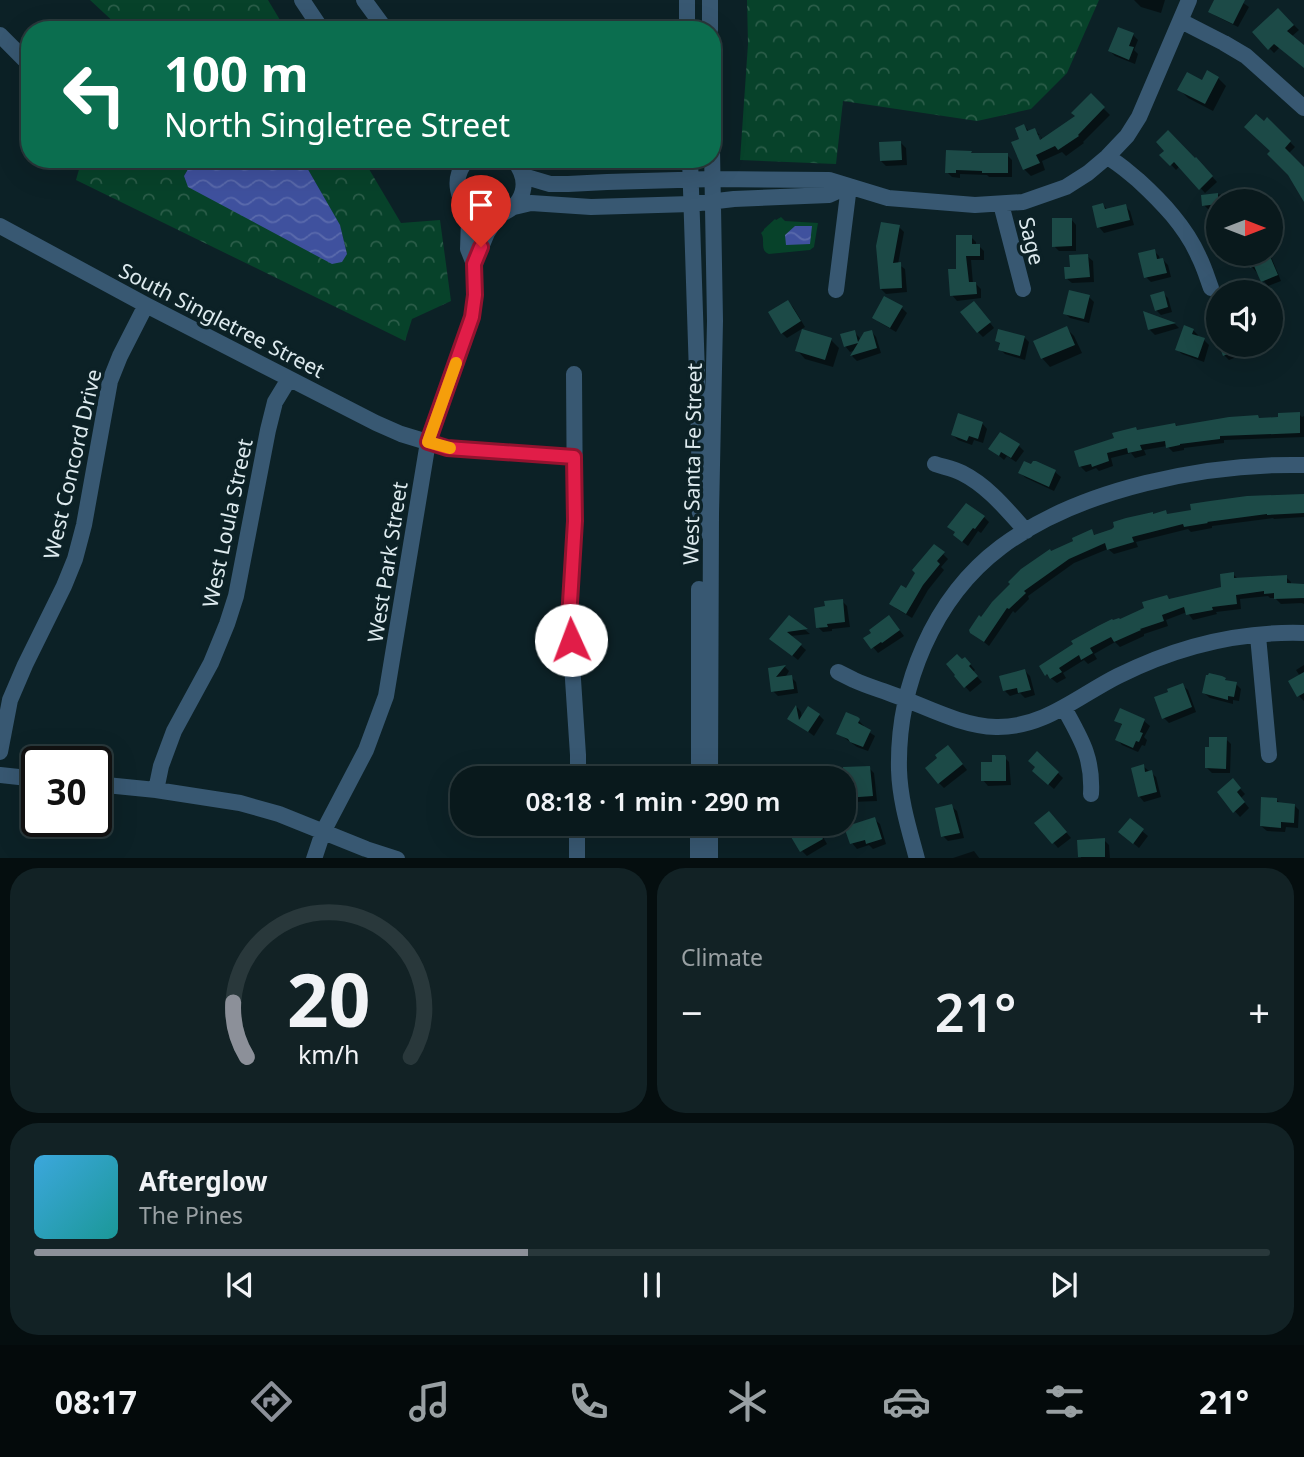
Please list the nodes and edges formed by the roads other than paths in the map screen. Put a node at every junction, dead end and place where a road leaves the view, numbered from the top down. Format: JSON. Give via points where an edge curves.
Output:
{"nodes":[{"id":1,"x":302,"y":0,"type":"edge"},
{"id":2,"x":364,"y":0,"type":"edge"},
{"id":3,"x":687,"y":0,"type":"edge"},
{"id":4,"x":710,"y":0,"type":"edge"},
{"id":5,"x":1189,"y":0,"type":"edge"},
{"id":6,"x":1181,"y":20,"type":"junction"},
{"id":7,"x":316,"y":21,"type":"edge"},
{"id":8,"x":379,"y":21,"type":"edge"},
{"id":9,"x":687,"y":21,"type":"edge"},
{"id":10,"x":710,"y":21,"type":"edge"},
{"id":11,"x":0,"y":35,"type":"edge"},
{"id":12,"x":21,"y":56,"type":"edge"},
{"id":13,"x":1304,"y":108,"type":"edge"},
{"id":14,"x":1108,"y":157,"type":"junction"},
{"id":15,"x":459,"y":168,"type":"edge"},
{"id":16,"x":520,"y":168,"type":"edge"},
{"id":17,"x":690,"y":168,"type":"edge"},
{"id":18,"x":713,"y":168,"type":"edge"},
{"id":19,"x":523,"y":176,"type":"junction"},
{"id":20,"x":713,"y":179,"type":"junction"},
{"id":21,"x":690,"y":180,"type":"junction"},
{"id":22,"x":849,"y":186,"type":"junction"},
{"id":23,"x":713,"y":203,"type":"junction"},
{"id":24,"x":691,"y":204,"type":"junction"},
{"id":25,"x":1001,"y":204,"type":"junction"},
{"id":26,"x":465,"y":205,"type":"junction"},
{"id":27,"x":514,"y":207,"type":"junction"},
{"id":28,"x":498,"y":216,"type":"junction"},
{"id":29,"x":0,"y":226,"type":"edge"},
{"id":30,"x":474,"y":264,"type":"junction"},
{"id":31,"x":1208,"y":280,"type":"edge"},
{"id":32,"x":1023,"y":289,"type":"dead end"},
{"id":33,"x":836,"y":290,"type":"dead end"},
{"id":34,"x":146,"y":305,"type":"junction"},
{"id":35,"x":574,"y":374,"type":"dead end"},
{"id":36,"x":289,"y":379,"type":"junction"},
{"id":37,"x":428,"y":442,"type":"junction"},
{"id":38,"x":574,"y":457,"type":"junction"},
{"id":39,"x":935,"y":464,"type":"dead end"},
{"id":40,"x":1304,"y":465,"type":"edge"},
{"id":41,"x":1026,"y":531,"type":"junction"},
{"id":42,"x":1304,"y":633,"type":"edge"},
{"id":43,"x":1258,"y":635,"type":"junction"},
{"id":44,"x":838,"y":672,"type":"dead end"},
{"id":45,"x":906,"y":700,"type":"junction"},
{"id":46,"x":1064,"y":708,"type":"junction"},
{"id":47,"x":0,"y":752,"type":"edge"},
{"id":48,"x":1269,"y":755,"type":"dead end"},
{"id":49,"x":578,"y":766,"type":"edge"},
{"id":50,"x":699,"y":766,"type":"edge"},
{"id":51,"x":710,"y":766,"type":"edge"},
{"id":52,"x":0,"y":775,"type":"edge"},
{"id":53,"x":21,"y":777,"type":"edge"},
{"id":54,"x":112,"y":786,"type":"edge"},
{"id":55,"x":156,"y":790,"type":"junction"},
{"id":56,"x":1091,"y":794,"type":"dead end"},
{"id":57,"x":323,"y":832,"type":"junction"},
{"id":58,"x":578,"y":836,"type":"edge"},
{"id":59,"x":698,"y":836,"type":"edge"},
{"id":60,"x":710,"y":836,"type":"edge"},
{"id":61,"x":314,"y":858,"type":"edge"},
{"id":62,"x":394,"y":858,"type":"edge"},
{"id":63,"x":577,"y":858,"type":"edge"},
{"id":64,"x":698,"y":858,"type":"edge"},
{"id":65,"x":710,"y":858,"type":"edge"},
{"id":66,"x":917,"y":858,"type":"edge"}],
"edges":[{"from":1,"to":7,"type":"street"},
{"from":2,"to":8,"type":"street"},
{"from":3,"to":9,"type":"street"},
{"from":4,"to":10,"type":"street"},
{"from":5,"to":6,"type":"street"},
{"from":6,"to":13,"type":"street","via":[[1246,57]]},
{"from":6,"to":14,"type":"street","via":[[1139,117]]},
{"from":11,"to":12,"type":"street"},
{"from":14,"to":25,"type":"street","via":[[1066,187],[1023,202]]},
{"from":14,"to":31,"type":"street","via":[[1172,216],[1188,236]]},
{"from":15,"to":26,"type":"street","name":"West Park Street","via":[[458,193]]},
{"from":16,"to":19,"type":"street"},
{"from":17,"to":21,"type":"street","name":"West Santa Fe Street"},
{"from":18,"to":20,"type":"street","name":"West Santa Fe Street"},
{"from":19,"to":21,"type":"street","via":[[550,184]]},
{"from":19,"to":27,"type":"street","via":[[521,197]]},
{"from":20,"to":21,"type":"street"},
{"from":20,"to":22,"type":"street","via":[[829,180]]},
{"from":20,"to":23,"type":"street","name":"West Santa Fe Street"},
{"from":21,"to":24,"type":"street","name":"West Santa Fe Street"},
{"from":22,"to":23,"type":"street","via":[[829,195]]},
{"from":22,"to":25,"type":"street","via":[[888,198]]},
{"from":22,"to":33,"type":"street"},
{"from":23,"to":24,"type":"street"},
{"from":23,"to":51,"type":"street","name":"West Santa Fe Street"},
{"from":24,"to":27,"type":"street","via":[[605,207],[531,203]]},
{"from":24,"to":50,"type":"street","name":"West Santa Fe Street","via":[[699,436]]},
{"from":25,"to":32,"type":"street","name":"Sage"},
{"from":26,"to":28,"type":"street","via":[[482,216]]},
{"from":26,"to":30,"type":"street","name":"West Park Street","via":[[468,249]]},
{"from":27,"to":28,"type":"street"},
{"from":28,"to":30,"type":"street","name":"West Park Street"},
{"from":29,"to":34,"type":"street","name":"South Singletree Street"},
{"from":30,"to":37,"type":"street","name":"West Park Street","via":[[472,317]]},
{"from":34,"to":36,"type":"street","name":"South Singletree Street"},
{"from":34,"to":47,"type":"street","name":"West Concord Drive","via":[[110,381],[75,559],[10,701]]},
{"from":35,"to":38,"type":"street"},
{"from":36,"to":37,"type":"street","name":"South Singletree Street","via":[[376,424]]},
{"from":36,"to":55,"type":"street","name":"West Loula Street","via":[[275,402],[227,624],[174,731]]},
{"from":37,"to":38,"type":"street","name":"South Singletree Street","via":[[447,448]]},
{"from":37,"to":57,"type":"street","name":"West Park Street","via":[[386,696],[366,750]]},
{"from":38,"to":49,"type":"street","via":[[569,619]]},
{"from":39,"to":41,"type":"street","via":[[978,482]]},
{"from":40,"to":41,"type":"street","via":[[1245,467],[1161,480],[1076,506]]},
{"from":41,"to":45,"type":"street","via":[[976,570],[945,608],[927,639]]},
{"from":42,"to":43,"type":"street"},
{"from":43,"to":46,"type":"street","via":[[1166,655],[1116,677]]},
{"from":43,"to":48,"type":"street"},
{"from":44,"to":45,"type":"street"},
{"from":45,"to":46,"type":"street","via":[[981,726],[999,727],[1041,720]]},
{"from":45,"to":66,"type":"street","via":[[899,771],[902,804]]},
{"from":46,"to":56,"type":"street","via":[[1090,761]]},
{"from":52,"to":53,"type":"street"},
{"from":54,"to":55,"type":"street"},
{"from":55,"to":57,"type":"street","via":[[240,803]]},
{"from":57,"to":61,"type":"street","name":"West Park Street"},
{"from":57,"to":62,"type":"street"},
{"from":58,"to":63,"type":"street"},
{"from":59,"to":64,"type":"street"},
{"from":60,"to":65,"type":"street"}]}
